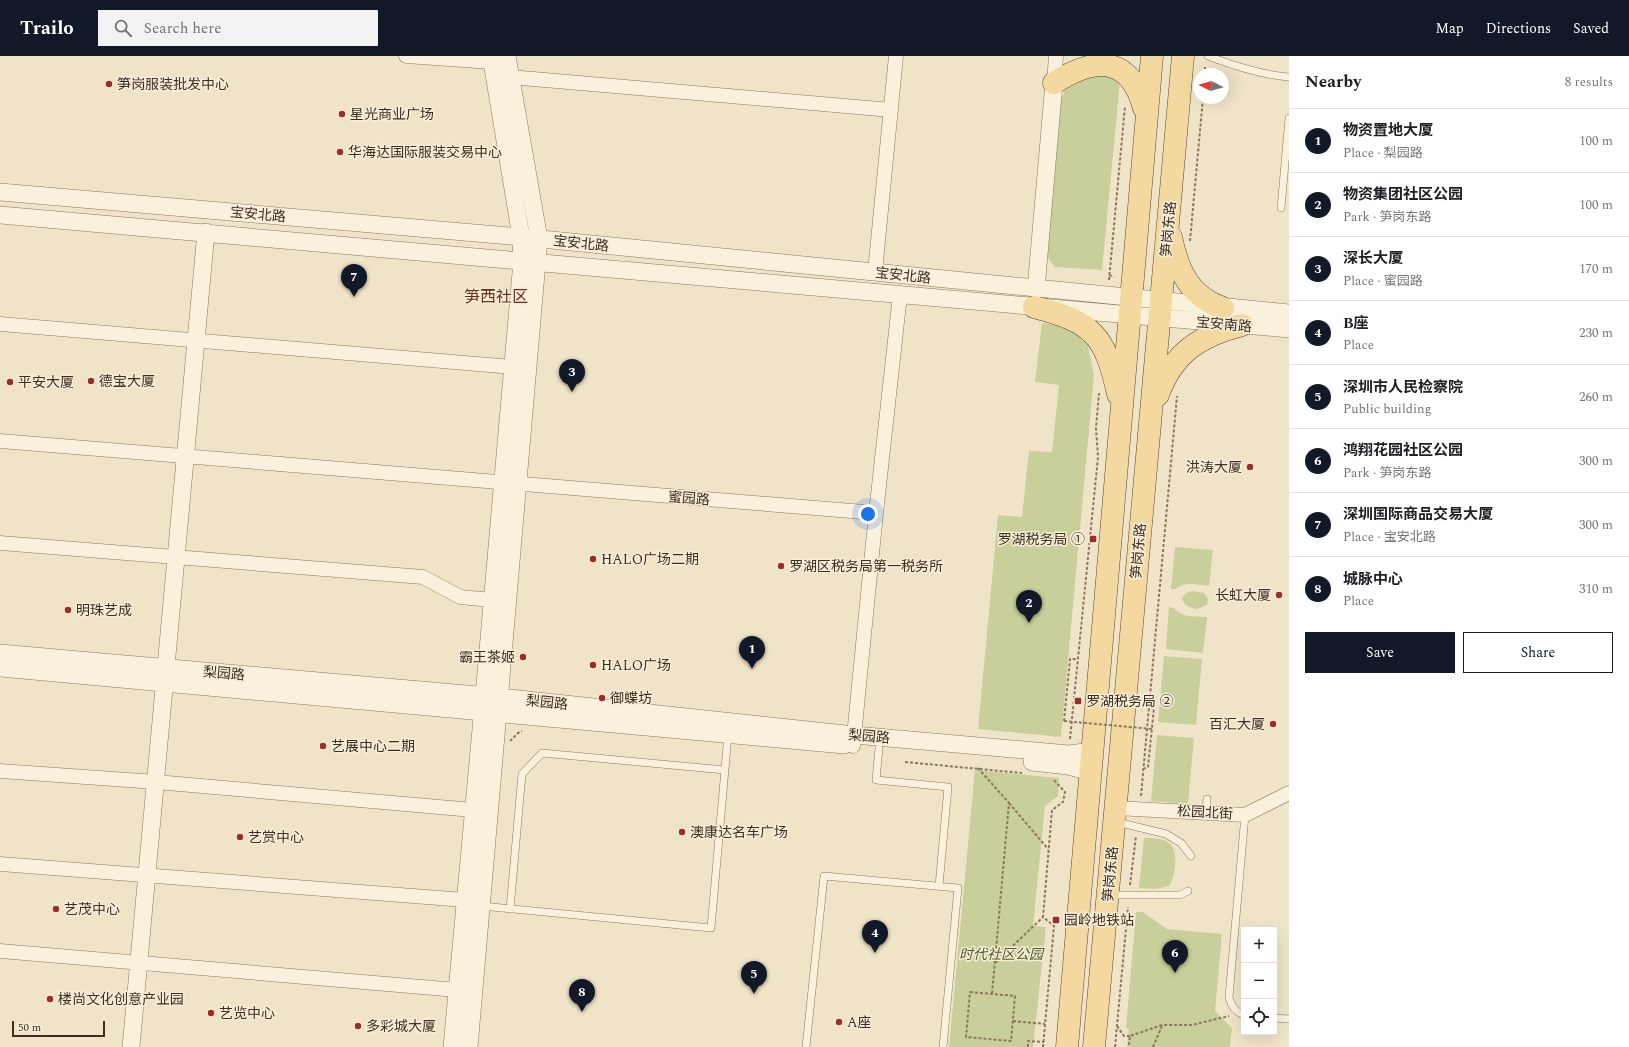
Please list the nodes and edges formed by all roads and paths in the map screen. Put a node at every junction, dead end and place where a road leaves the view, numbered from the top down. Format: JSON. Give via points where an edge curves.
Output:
{"nodes":[{"id":1,"x":406,"y":56,"type":"edge"},
{"id":2,"x":896,"y":56,"type":"edge"},
{"id":3,"x":1056,"y":56,"type":"edge"},
{"id":4,"x":1082,"y":56,"type":"edge"},
{"id":5,"x":1152,"y":56,"type":"edge"},
{"id":6,"x":1183,"y":56,"type":"edge"},
{"id":7,"x":1208,"y":56,"type":"edge"},
{"id":8,"x":496,"y":58,"type":"edge"},
{"id":9,"x":510,"y":77,"type":"junction"},
{"id":10,"x":1289,"y":77,"type":"edge"},
{"id":11,"x":1054,"y":83,"type":"junction"},
{"id":12,"x":1125,"y":103,"type":"dead end"},
{"id":13,"x":1202,"y":104,"type":"edge"},
{"id":14,"x":891,"y":110,"type":"junction"},
{"id":15,"x":1147,"y":118,"type":"junction"},
{"id":16,"x":1289,"y":118,"type":"edge"},
{"id":17,"x":0,"y":192,"type":"edge"},
{"id":18,"x":1281,"y":208,"type":"dead end"},
{"id":19,"x":0,"y":215,"type":"edge"},
{"id":20,"x":1168,"y":225,"type":"junction"},
{"id":21,"x":206,"y":232,"type":"junction"},
{"id":22,"x":521,"y":237,"type":"junction"},
{"id":23,"x":539,"y":239,"type":"junction"},
{"id":24,"x":1190,"y":247,"type":"dead end"},
{"id":25,"x":530,"y":262,"type":"junction"},
{"id":26,"x":875,"y":272,"type":"junction"},
{"id":27,"x":1109,"y":275,"type":"junction"},
{"id":28,"x":1114,"y":277,"type":"dead end"},
{"id":29,"x":1109,"y":280,"type":"dead end"},
{"id":30,"x":900,"y":295,"type":"junction"},
{"id":31,"x":1035,"y":298,"type":"junction"},
{"id":32,"x":1131,"y":307,"type":"junction"},
{"id":33,"x":1223,"y":308,"type":"junction"},
{"id":34,"x":1160,"y":310,"type":"junction"},
{"id":35,"x":1289,"y":313,"type":"edge"},
{"id":36,"x":0,"y":324,"type":"edge"},
{"id":37,"x":1242,"y":325,"type":"junction"},
{"id":38,"x":1289,"y":330,"type":"edge"},
{"id":39,"x":196,"y":339,"type":"junction"},
{"id":40,"x":513,"y":367,"type":"junction"},
{"id":41,"x":1099,"y":389,"type":"dead end"},
{"id":42,"x":1177,"y":395,"type":"dead end"},
{"id":43,"x":1122,"y":412,"type":"junction"},
{"id":44,"x":1150,"y":415,"type":"junction"},
{"id":45,"x":0,"y":441,"type":"edge"},
{"id":46,"x":186,"y":456,"type":"junction"},
{"id":47,"x":511,"y":483,"type":"junction"},
{"id":48,"x":876,"y":513,"type":"junction"},
{"id":49,"x":0,"y":543,"type":"edge"},
{"id":50,"x":177,"y":558,"type":"junction"},
{"id":51,"x":492,"y":600,"type":"junction"},
{"id":52,"x":0,"y":653,"type":"edge"},
{"id":53,"x":1077,"y":659,"type":"junction"},
{"id":54,"x":0,"y":668,"type":"edge"},
{"id":55,"x":166,"y":676,"type":"junction"},
{"id":56,"x":1151,"y":694,"type":"junction"},
{"id":57,"x":492,"y":705,"type":"junction"},
{"id":58,"x":1152,"y":729,"type":"junction"},
{"id":59,"x":728,"y":735,"type":"junction"},
{"id":60,"x":854,"y":740,"type":"junction"},
{"id":61,"x":1070,"y":742,"type":"dead end"},
{"id":62,"x":879,"y":748,"type":"junction"},
{"id":63,"x":1093,"y":751,"type":"junction"},
{"id":64,"x":905,"y":762,"type":"dead end"},
{"id":65,"x":1143,"y":769,"type":"junction"},
{"id":66,"x":725,"y":770,"type":"junction"},
{"id":67,"x":0,"y":771,"type":"edge"},
{"id":68,"x":1091,"y":772,"type":"junction"},
{"id":69,"x":156,"y":782,"type":"junction"},
{"id":70,"x":1064,"y":792,"type":"dead end"},
{"id":71,"x":1289,"y":793,"type":"edge"},
{"id":72,"x":1009,"y":803,"type":"junction"},
{"id":73,"x":1140,"y":803,"type":"dead end"},
{"id":74,"x":473,"y":810,"type":"junction"},
{"id":75,"x":1115,"y":815,"type":"junction"},
{"id":76,"x":1245,"y":815,"type":"junction"},
{"id":77,"x":1136,"y":836,"type":"dead end"},
{"id":78,"x":1049,"y":850,"type":"junction"},
{"id":79,"x":1191,"y":856,"type":"dead end"},
{"id":80,"x":0,"y":864,"type":"edge"},
{"id":81,"x":148,"y":874,"type":"junction"},
{"id":82,"x":1130,"y":885,"type":"dead end"},
{"id":83,"x":939,"y":886,"type":"junction"},
{"id":84,"x":1188,"y":891,"type":"dead end"},
{"id":85,"x":1108,"y":895,"type":"junction"},
{"id":86,"x":465,"y":900,"type":"junction"},
{"id":87,"x":481,"y":906,"type":"junction"},
{"id":88,"x":1128,"y":907,"type":"dead end"},
{"id":89,"x":510,"y":909,"type":"junction"},
{"id":90,"x":1043,"y":917,"type":"junction"},
{"id":91,"x":0,"y":951,"type":"edge"},
{"id":92,"x":139,"y":962,"type":"junction"},
{"id":93,"x":995,"y":964,"type":"junction"},
{"id":94,"x":457,"y":990,"type":"junction"},
{"id":95,"x":992,"y":994,"type":"junction"},
{"id":96,"x":1241,"y":1013,"type":"edge"},
{"id":97,"x":1241,"y":1014,"type":"edge"},
{"id":98,"x":1277,"y":1018,"type":"edge"},
{"id":99,"x":1289,"y":1019,"type":"edge"},
{"id":100,"x":1013,"y":1021,"type":"junction"},
{"id":101,"x":1045,"y":1024,"type":"junction"},
{"id":102,"x":1117,"y":1025,"type":"junction"},
{"id":103,"x":1162,"y":1025,"type":"junction"},
{"id":104,"x":1130,"y":1036,"type":"junction"},
{"id":105,"x":1044,"y":1042,"type":"junction"},
{"id":106,"x":1129,"y":1045,"type":"dead end"},
{"id":107,"x":131,"y":1047,"type":"edge"},
{"id":108,"x":452,"y":1047,"type":"edge"},
{"id":109,"x":468,"y":1047,"type":"edge"},
{"id":110,"x":806,"y":1047,"type":"edge"},
{"id":111,"x":943,"y":1047,"type":"edge"},
{"id":112,"x":1028,"y":1047,"type":"edge"},
{"id":113,"x":1043,"y":1047,"type":"edge"},
{"id":114,"x":1067,"y":1047,"type":"edge"},
{"id":115,"x":1094,"y":1047,"type":"edge"},
{"id":116,"x":1115,"y":1047,"type":"edge"},
{"id":117,"x":1153,"y":1047,"type":"edge"}],
"edges":[{"from":1,"to":8,"type":"street"},
{"from":2,"to":14,"type":"street"},
{"from":3,"to":11,"type":"street"},
{"from":4,"to":11,"type":"main road","via":[[1059,72]]},
{"from":5,"to":15,"type":"main road","name":"笋岗东路"},
{"from":6,"to":20,"type":"main road","name":"笋岗东路"},
{"from":7,"to":10,"type":"lane","via":[[1244,69]]},
{"from":8,"to":9,"type":"street"},
{"from":8,"to":22,"type":"street"},
{"from":9,"to":14,"type":"street"},
{"from":9,"to":23,"type":"street"},
{"from":11,"to":15,"type":"main road","via":[[1069,70],[1086,62],[1103,59],[1112,61],[1121,65],[1133,78]]},
{"from":11,"to":31,"type":"street"},
{"from":12,"to":27,"type":"path"},
{"from":13,"to":24,"type":"path"},
{"from":14,"to":26,"type":"street"},
{"from":15,"to":32,"type":"main road","name":"笋岗东路"},
{"from":16,"to":18,"type":"lane"},
{"from":17,"to":22,"type":"street","name":"宝安北路"},
{"from":19,"to":21,"type":"street","name":"宝安北路"},
{"from":20,"to":33,"type":"main road","via":[[1177,261],[1190,285],[1203,299]]},
{"from":20,"to":34,"type":"main road","name":"笋岗东路"},
{"from":21,"to":25,"type":"street","name":"宝安北路"},
{"from":21,"to":39,"type":"street"},
{"from":22,"to":23,"type":"street","name":"宝安北路"},
{"from":22,"to":25,"type":"street"},
{"from":23,"to":25,"type":"street"},
{"from":23,"to":26,"type":"street","name":"宝安北路"},
{"from":25,"to":30,"type":"street","name":"宝安北路"},
{"from":25,"to":40,"type":"street"},
{"from":25,"to":47,"type":"street"},
{"from":26,"to":31,"type":"street","name":"宝安北路"},
{"from":27,"to":28,"type":"path"},
{"from":27,"to":29,"type":"path"},
{"from":30,"to":31,"type":"street","name":"宝安北路"},
{"from":30,"to":48,"type":"street"},
{"from":31,"to":32,"type":"street","name":"宝安北路"},
{"from":31,"to":43,"type":"main road","via":[[1058,313],[1075,319],[1096,336],[1109,361]]},
{"from":32,"to":34,"type":"street","name":"宝安北路"},
{"from":32,"to":43,"type":"main road","name":"笋岗东路"},
{"from":33,"to":34,"type":"street","name":"宝安南路"},
{"from":33,"to":35,"type":"street","name":"宝安南路"},
{"from":34,"to":37,"type":"street","name":"宝安南路"},
{"from":34,"to":44,"type":"main road","name":"笋岗东路"},
{"from":36,"to":39,"type":"street"},
{"from":37,"to":38,"type":"street","name":"宝安南路"},
{"from":37,"to":44,"type":"main road","via":[[1209,336],[1183,354],[1165,378]]},
{"from":39,"to":40,"type":"street"},
{"from":39,"to":46,"type":"street"},
{"from":40,"to":47,"type":"street"},
{"from":41,"to":53,"type":"path","via":[[1096,428],[1098,457]]},
{"from":42,"to":56,"type":"path"},
{"from":43,"to":63,"type":"main road","name":"笋岗东路"},
{"from":44,"to":75,"type":"main road","name":"笋岗东路"},
{"from":45,"to":46,"type":"street","name":"蜜园路"},
{"from":46,"to":47,"type":"street","name":"蜜园路"},
{"from":46,"to":50,"type":"street"},
{"from":47,"to":48,"type":"street","name":"蜜园路"},
{"from":47,"to":51,"type":"street"},
{"from":47,"to":57,"type":"street"},
{"from":48,"to":60,"type":"street"},
{"from":49,"to":50,"type":"street"},
{"from":50,"to":51,"type":"street","via":[[423,577],[460,597]]},
{"from":50,"to":55,"type":"street"},
{"from":51,"to":57,"type":"street"},
{"from":52,"to":55,"type":"street","name":"梨园路"},
{"from":53,"to":58,"type":"path","bridge":true,"via":[[1070,659],[1064,721]]},
{"from":53,"to":61,"type":"path"},
{"from":54,"to":55,"type":"street","name":"梨园路"},
{"from":55,"to":57,"type":"street","name":"梨园路"},
{"from":55,"to":69,"type":"street"},
{"from":56,"to":58,"type":"path","via":[[1155,698]]},
{"from":56,"to":65,"type":"path"},
{"from":57,"to":59,"type":"street","name":"梨园路"},
{"from":57,"to":60,"type":"street","name":"梨园路"},
{"from":57,"to":74,"type":"street"},
{"from":57,"to":87,"type":"street"},
{"from":58,"to":65,"type":"path","via":[[1148,767]]},
{"from":59,"to":60,"type":"street","name":"梨园路"},
{"from":59,"to":66,"type":"lane"},
{"from":60,"to":62,"type":"street","name":"梨园路"},
{"from":60,"to":63,"type":"street","name":"梨园路","via":[[1068,754]]},
{"from":62,"to":68,"type":"street","name":"梨园路","via":[[1068,766]]},
{"from":62,"to":83,"type":"lane","via":[[876,780],[948,787]]},
{"from":63,"to":68,"type":"main road","name":"笋岗东路"},
{"from":64,"to":72,"type":"path","via":[[978,768]]},
{"from":65,"to":73,"type":"path"},
{"from":66,"to":89,"type":"lane","via":[[542,753],[522,774]]},
{"from":66,"to":89,"type":"lane","via":[[711,928]]},
{"from":67,"to":69,"type":"street"},
{"from":68,"to":114,"type":"main road","name":"笋岗东路"},
{"from":69,"to":74,"type":"street"},
{"from":69,"to":81,"type":"street"},
{"from":70,"to":78,"type":"path","via":[[1064,802],[1052,810]]},
{"from":71,"to":76,"type":"street","name":"松园北街"},
{"from":72,"to":78,"type":"path"},
{"from":72,"to":93,"type":"path"},
{"from":74,"to":86,"type":"street"},
{"from":75,"to":76,"type":"street","name":"松园北街","via":[[1207,806]]},
{"from":75,"to":79,"type":"lane","via":[[1166,834],[1182,843]]},
{"from":75,"to":85,"type":"main road","name":"笋岗东路"},
{"from":76,"to":96,"type":"lane","via":[[1229,997],[1231,1004]]},
{"from":77,"to":82,"type":"path"},
{"from":78,"to":90,"type":"path"},
{"from":80,"to":81,"type":"street"},
{"from":81,"to":86,"type":"street"},
{"from":81,"to":92,"type":"street"},
{"from":83,"to":110,"type":"lane","via":[[824,876]]},
{"from":83,"to":111,"type":"lane","via":[[958,888]]},
{"from":84,"to":85,"type":"lane","via":[[1180,895]]},
{"from":85,"to":115,"type":"main road","name":"笋岗东路"},
{"from":86,"to":94,"type":"street"},
{"from":87,"to":89,"type":"lane"},
{"from":87,"to":109,"type":"street"},
{"from":88,"to":102,"type":"path"},
{"from":90,"to":93,"type":"path"},
{"from":90,"to":101,"type":"path","via":[[1054,926]]},
{"from":91,"to":92,"type":"street"},
{"from":92,"to":94,"type":"street"},
{"from":92,"to":107,"type":"street"},
{"from":93,"to":95,"type":"path"},
{"from":94,"to":108,"type":"street"},
{"from":95,"to":100,"type":"path","via":[[1015,996]]},
{"from":95,"to":100,"type":"path","via":[[970,992],[966,1036],[1011,1041]]},
{"from":97,"to":103,"type":"path","via":[[1192,1025]]},
{"from":98,"to":99,"type":"lane"},
{"from":100,"to":101,"type":"path"},
{"from":101,"to":105,"type":"path"},
{"from":102,"to":104,"type":"path","via":[[1124,1036]]},
{"from":102,"to":116,"type":"path"},
{"from":103,"to":104,"type":"path"},
{"from":103,"to":117,"type":"path"},
{"from":104,"to":106,"type":"path"},
{"from":105,"to":112,"type":"path","via":[[1028,1041]]},
{"from":105,"to":113,"type":"path"}]}
